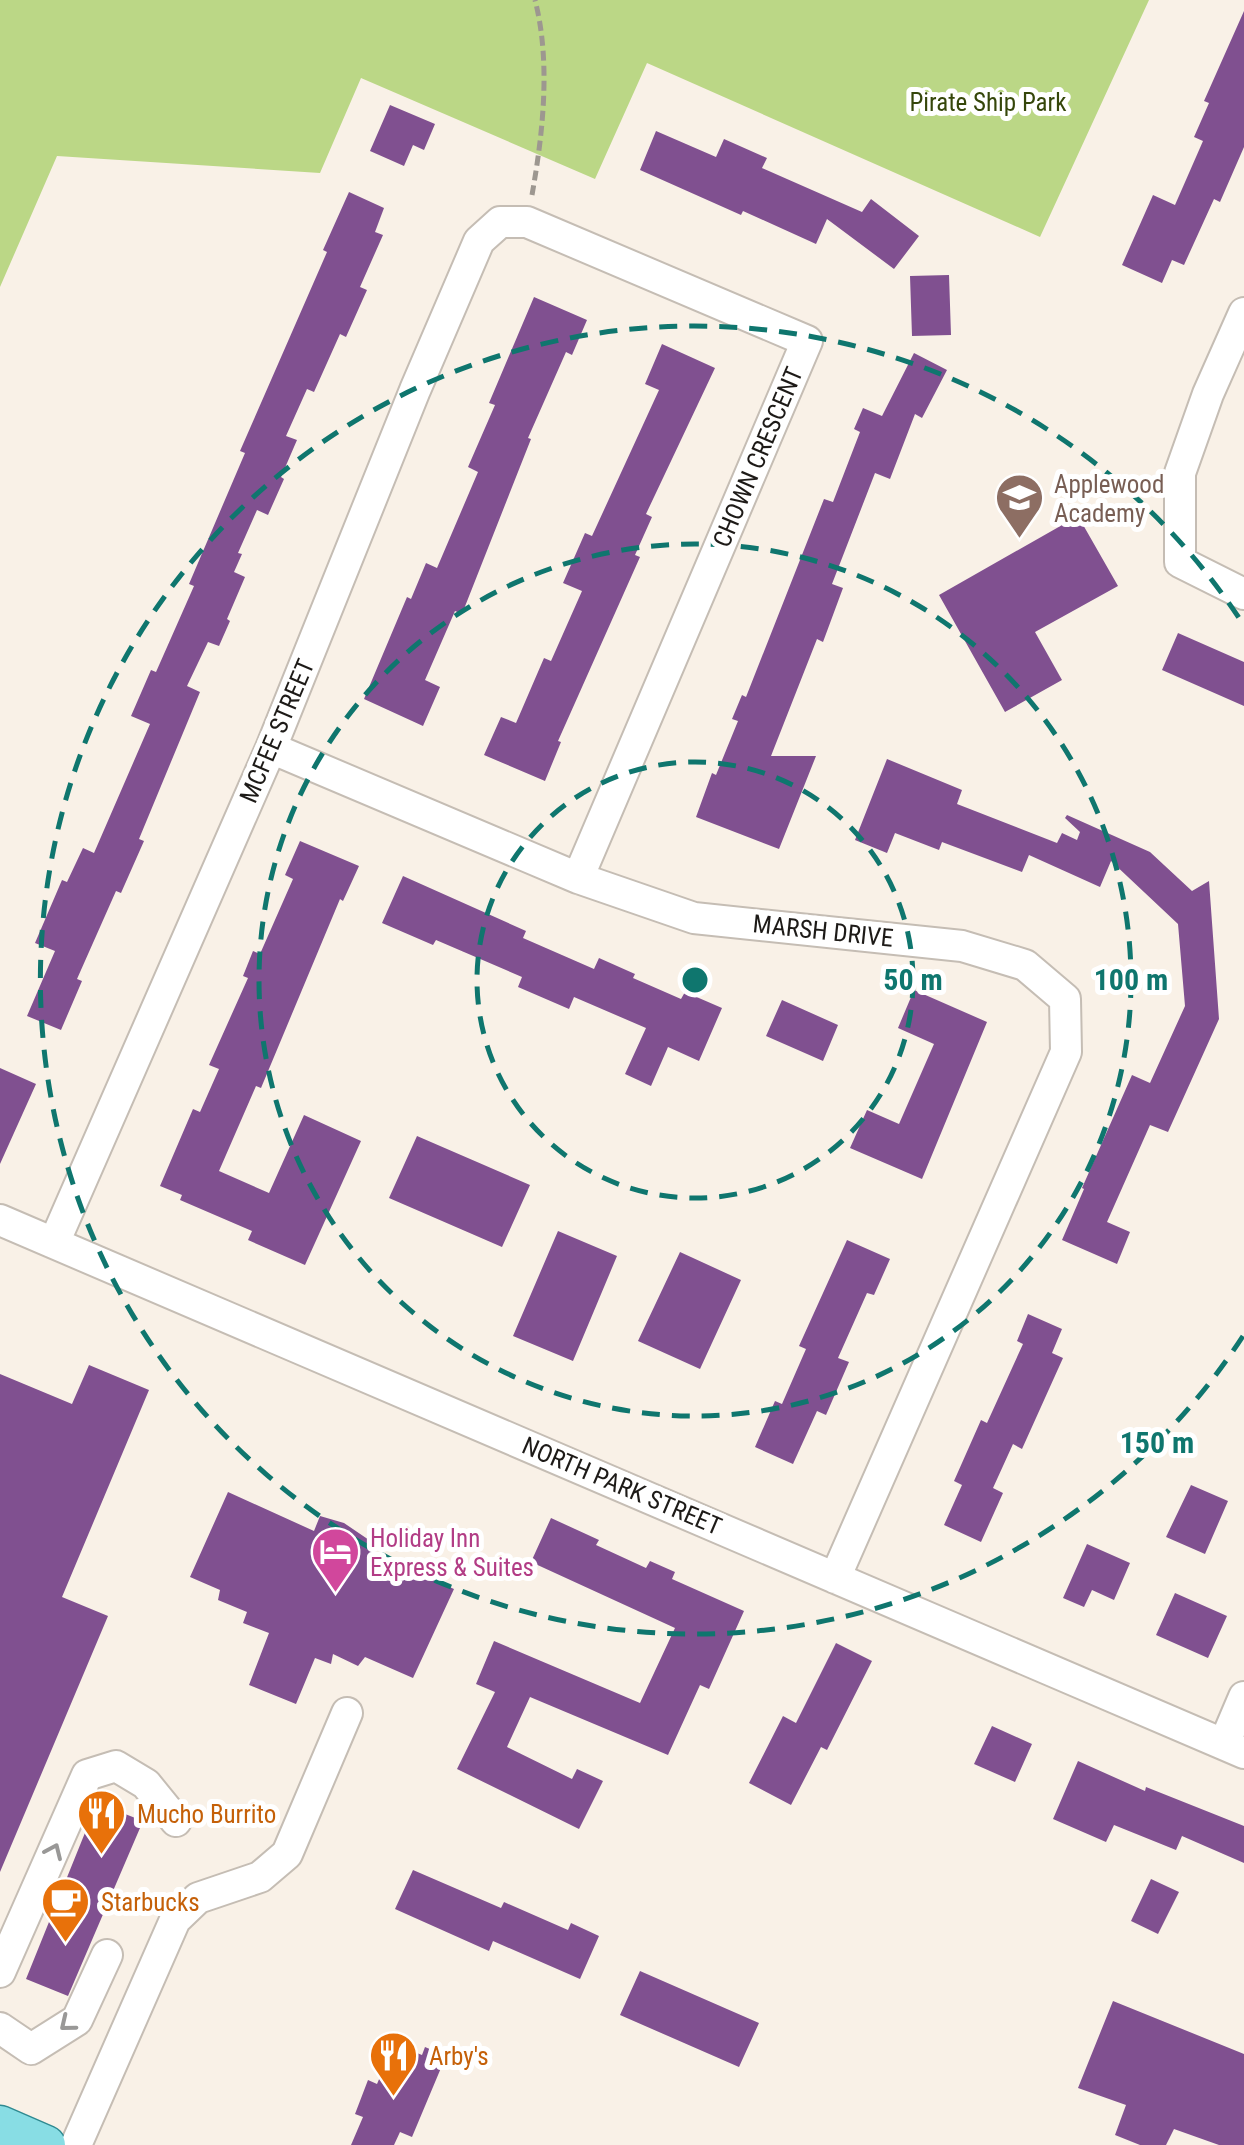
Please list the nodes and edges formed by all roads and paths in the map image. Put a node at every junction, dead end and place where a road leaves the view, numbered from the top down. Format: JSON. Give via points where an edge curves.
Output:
{"nodes":[{"id":1,"x":535,"y":0,"type":"edge"},
{"id":2,"x":514,"y":222,"type":"junction"},
{"id":3,"x":1244,"y":313,"type":"edge"},
{"id":4,"x":1244,"y":594,"type":"edge"},
{"id":5,"x":271,"y":748,"type":"junction"},
{"id":6,"x":578,"y":878,"type":"junction"},
{"id":7,"x":0,"y":1220,"type":"edge"},
{"id":8,"x":54,"y":1243,"type":"junction"},
{"id":9,"x":836,"y":1578,"type":"junction"},
{"id":10,"x":1244,"y":1697,"type":"edge"},
{"id":11,"x":347,"y":1714,"type":"dead end"},
{"id":12,"x":1234,"y":1749,"type":"edge"},
{"id":13,"x":176,"y":1822,"type":"dead end"},
{"id":14,"x":107,"y":1956,"type":"dead end"},
{"id":15,"x":0,"y":1972,"type":"edge"},
{"id":16,"x":0,"y":2028,"type":"edge"},
{"id":17,"x":0,"y":2125,"type":"edge"},
{"id":18,"x":46,"y":2145,"type":"edge"},
{"id":19,"x":76,"y":2145,"type":"edge"}],
"edges":[{"from":1,"to":2,"type":"path","via":[[542,26],[542,141]]},
{"from":2,"to":5,"type":"street","name":"MCFEE STREET","via":[[479,241]]},
{"from":2,"to":6,"type":"street","name":"CHOWN CRESCENT","via":[[807,341]]},
{"from":3,"to":4,"type":"street","via":[[1180,473],[1180,562]]},
{"from":5,"to":6,"type":"street","name":"MARSH DRIVE"},
{"from":5,"to":8,"type":"street","name":"MCFEE STREET"},
{"from":6,"to":9,"type":"street","name":"MARSH DRIVE","via":[[694,918],[962,946],[1025,966],[1065,1000],[1066,1052]]},
{"from":7,"to":8,"type":"street","name":"NORTH PARK STREET"},
{"from":8,"to":9,"type":"street","name":"NORTH PARK STREET"},
{"from":9,"to":12,"type":"street","name":"NORTH PARK STREET"},
{"from":10,"to":12,"type":"street"},
{"from":11,"to":19,"type":"street","via":[[287,1854],[260,1877],[198,1898],[175,1920]]},
{"from":15,"to":13,"type":"street","one_way":true,"via":[[87,1775],[116,1766],[146,1784]]},
{"from":14,"to":16,"type":"street","one_way":true,"via":[[77,2020],[31,2049]]},
{"from":17,"to":18,"type":"main road"}]}
